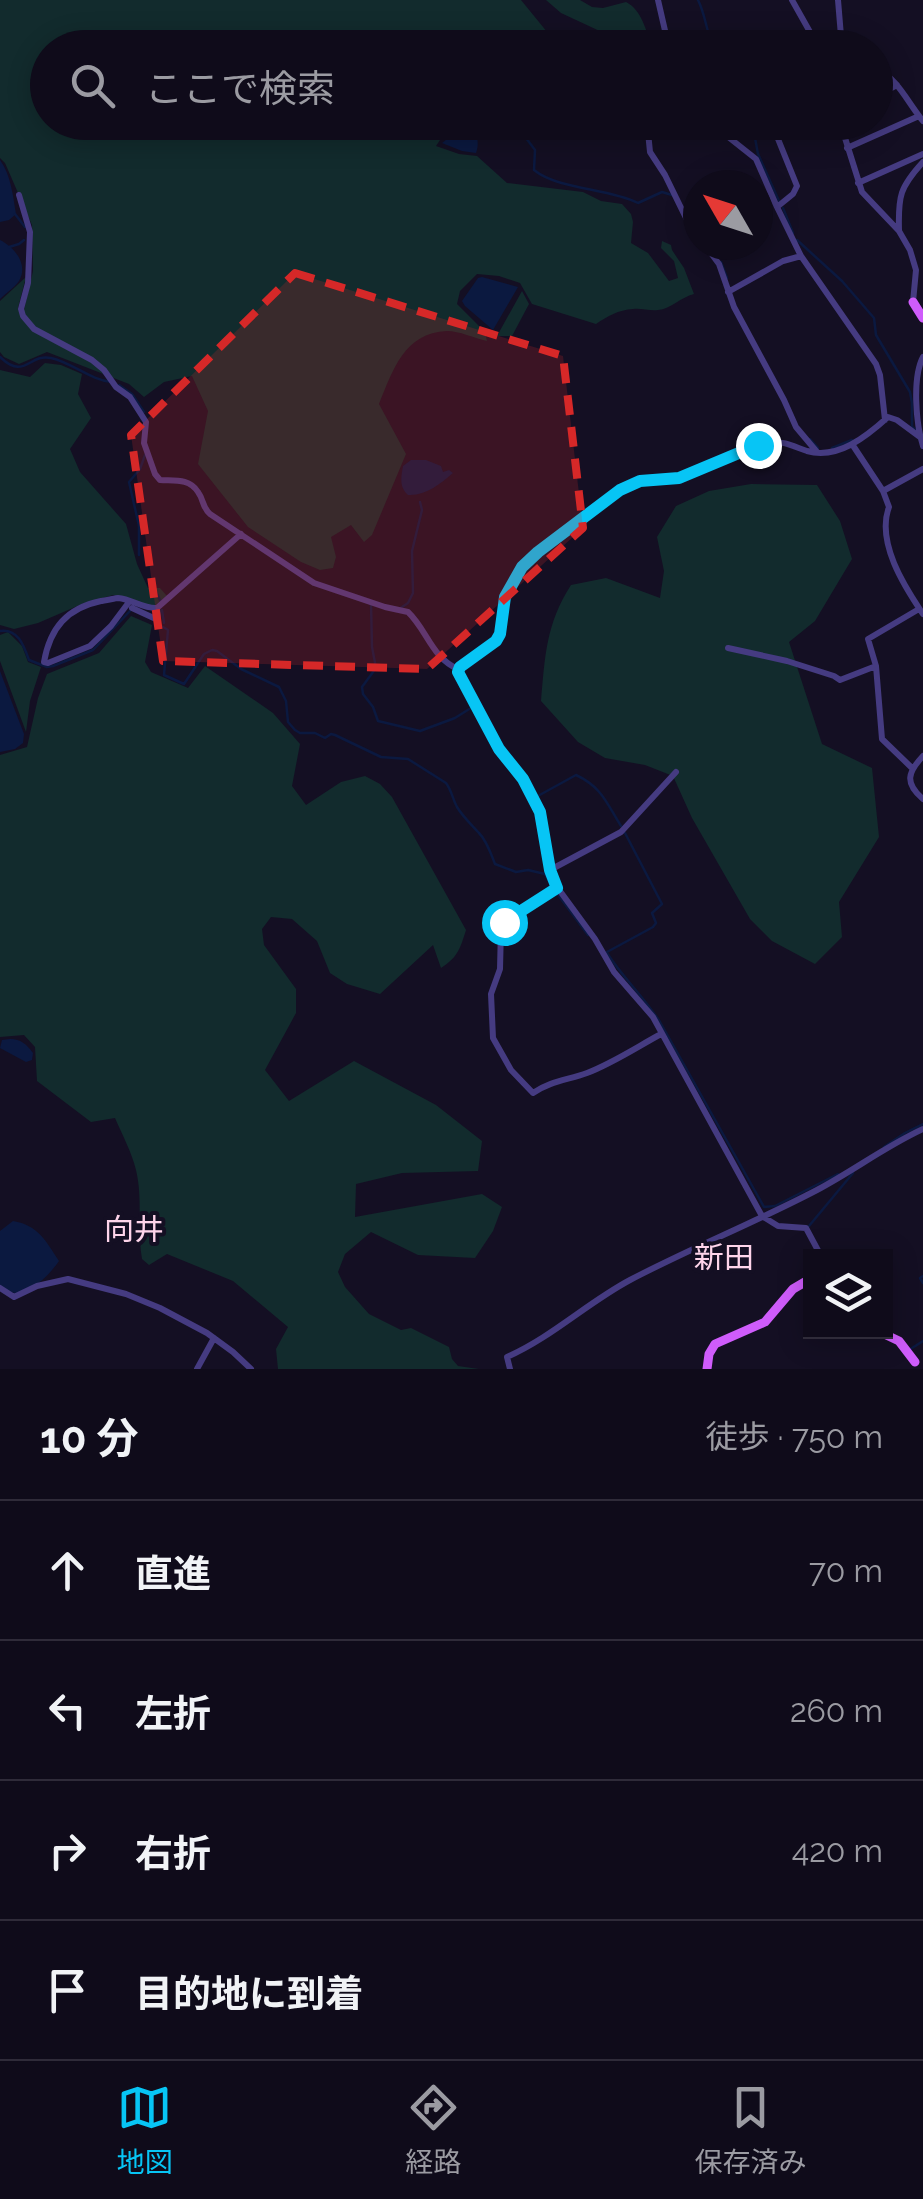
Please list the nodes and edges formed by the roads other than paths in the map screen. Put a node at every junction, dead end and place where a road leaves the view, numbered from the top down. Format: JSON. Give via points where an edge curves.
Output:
{"nodes":[{"id":1,"x":658,"y":0,"type":"edge"},
{"id":2,"x":792,"y":0,"type":"edge"},
{"id":3,"x":838,"y":0,"type":"edge"},
{"id":4,"x":665,"y":30,"type":"edge"},
{"id":5,"x":809,"y":30,"type":"edge"},
{"id":6,"x":840,"y":30,"type":"edge"},
{"id":7,"x":893,"y":81,"type":"edge"},
{"id":8,"x":897,"y":85,"type":"junction"},
{"id":9,"x":893,"y":87,"type":"edge"},
{"id":10,"x":921,"y":119,"type":"edge"},
{"id":11,"x":893,"y":130,"type":"edge"},
{"id":12,"x":649,"y":140,"type":"edge"},
{"id":13,"x":732,"y":140,"type":"edge"},
{"id":14,"x":778,"y":140,"type":"edge"},
{"id":15,"x":845,"y":140,"type":"edge"},
{"id":16,"x":867,"y":140,"type":"edge"},
{"id":17,"x":847,"y":148,"type":"junction"},
{"id":18,"x":923,"y":154,"type":"edge"},
{"id":19,"x":923,"y":162,"type":"edge"},
{"id":20,"x":858,"y":184,"type":"junction"},
{"id":21,"x":19,"y":195,"type":"dead end"},
{"id":22,"x":780,"y":205,"type":"junction"},
{"id":23,"x":683,"y":212,"type":"edge"},
{"id":24,"x":900,"y":231,"type":"junction"},
{"id":25,"x":802,"y":256,"type":"junction"},
{"id":26,"x":716,"y":260,"type":"edge"},
{"id":27,"x":728,"y":292,"type":"junction"},
{"id":28,"x":913,"y":302,"type":"joint"},
{"id":29,"x":923,"y":318,"type":"edge"},
{"id":30,"x":923,"y":357,"type":"edge"},
{"id":31,"x":885,"y":418,"type":"junction"},
{"id":32,"x":920,"y":432,"type":"edge"},
{"id":33,"x":852,"y":444,"type":"junction"},
{"id":34,"x":923,"y":446,"type":"edge"},
{"id":35,"x":817,"y":453,"type":"junction"},
{"id":36,"x":923,"y":469,"type":"edge"},
{"id":37,"x":883,"y":491,"type":"junction"},
{"id":38,"x":241,"y":534,"type":"junction"},
{"id":39,"x":128,"y":605,"type":"junction"},
{"id":40,"x":921,"y":612,"type":"edge"},
{"id":41,"x":728,"y":648,"type":"dead end"},
{"id":42,"x":876,"y":666,"type":"junction"},
{"id":43,"x":458,"y":669,"type":"junction"},
{"id":44,"x":923,"y":756,"type":"edge"},
{"id":45,"x":912,"y":767,"type":"junction"},
{"id":46,"x":676,"y":772,"type":"dead end"},
{"id":47,"x":923,"y":799,"type":"edge"},
{"id":48,"x":550,"y":870,"type":"junction"},
{"id":49,"x":555,"y":889,"type":"junction"},
{"id":50,"x":661,"y":1034,"type":"junction"},
{"id":51,"x":923,"y":1128,"type":"edge"},
{"id":52,"x":762,"y":1216,"type":"junction"},
{"id":53,"x":817,"y":1249,"type":"edge"},
{"id":54,"x":803,"y":1283,"type":"edge"},
{"id":55,"x":0,"y":1288,"type":"edge"},
{"id":56,"x":214,"y":1338,"type":"junction"},
{"id":57,"x":893,"y":1338,"type":"edge"},
{"id":58,"x":915,"y":1362,"type":"dead end"},
{"id":59,"x":197,"y":1369,"type":"edge"},
{"id":60,"x":250,"y":1369,"type":"edge"},
{"id":61,"x":510,"y":1369,"type":"edge"},
{"id":62,"x":707,"y":1369,"type":"edge"}],
"edges":[{"from":1,"to":4,"type":"street"},
{"from":2,"to":5,"type":"street"},
{"from":3,"to":6,"type":"street"},
{"from":7,"to":8,"type":"street"},
{"from":8,"to":9,"type":"street"},
{"from":8,"to":10,"type":"street"},
{"from":10,"to":11,"type":"street"},
{"from":12,"to":23,"type":"street"},
{"from":13,"to":22,"type":"street","via":[[756,159]]},
{"from":14,"to":22,"type":"street","via":[[797,186]]},
{"from":15,"to":17,"type":"street"},
{"from":16,"to":17,"type":"street"},
{"from":17,"to":20,"type":"street"},
{"from":18,"to":20,"type":"street"},
{"from":19,"to":24,"type":"street","via":[[902,189]]},
{"from":20,"to":24,"type":"street"},
{"from":21,"to":38,"type":"street","via":[[30,232],[23,316],[104,370],[143,416],[144,444],[158,477],[194,487],[204,509]]},
{"from":22,"to":25,"type":"street"},
{"from":24,"to":28,"type":"street","via":[[915,265]]},
{"from":25,"to":27,"type":"street"},
{"from":25,"to":31,"type":"street","via":[[876,364]]},
{"from":26,"to":27,"type":"street"},
{"from":27,"to":35,"type":"street","via":[[798,430]]},
{"from":28,"to":29,"type":"main road"},
{"from":30,"to":32,"type":"street","via":[[917,373]]},
{"from":31,"to":32,"type":"street"},
{"from":31,"to":33,"type":"street"},
{"from":32,"to":34,"type":"street"},
{"from":33,"to":35,"type":"street"},
{"from":33,"to":37,"type":"street"},
{"from":35,"to":43,"type":"street","via":[[770,442],[679,478],[620,490],[522,567],[505,597],[496,641]]},
{"from":36,"to":37,"type":"street"},
{"from":37,"to":40,"type":"street","via":[[896,571]]},
{"from":38,"to":39,"type":"street","via":[[157,608]]},
{"from":38,"to":43,"type":"street","via":[[314,583],[411,614],[433,650]]},
{"from":39,"to":39,"type":"street","via":[[85,650],[44,662],[69,613],[112,599]]},
{"from":40,"to":42,"type":"street","via":[[868,639]]},
{"from":41,"to":42,"type":"street","via":[[840,680]]},
{"from":42,"to":45,"type":"street","via":[[882,739]]},
{"from":43,"to":48,"type":"street","via":[[540,812]]},
{"from":44,"to":45,"type":"street"},
{"from":45,"to":47,"type":"street","via":[[913,788]]},
{"from":46,"to":48,"type":"street","via":[[623,830]]},
{"from":48,"to":49,"type":"street"},
{"from":49,"to":50,"type":"street"},
{"from":49,"to":50,"type":"street","via":[[501,928],[500,969],[491,994],[493,1038],[511,1070],[533,1092],[600,1068]]},
{"from":50,"to":52,"type":"street"},
{"from":51,"to":52,"type":"street"},
{"from":52,"to":53,"type":"street","via":[[778,1226],[806,1228]]},
{"from":52,"to":61,"type":"street","via":[[610,1292],[507,1357]]},
{"from":54,"to":62,"type":"main road","via":[[765,1322],[714,1344]]},
{"from":55,"to":56,"type":"street","via":[[14,1297],[68,1279],[126,1294]]},
{"from":56,"to":59,"type":"street"},
{"from":56,"to":60,"type":"street"},
{"from":57,"to":58,"type":"main road"}]}
